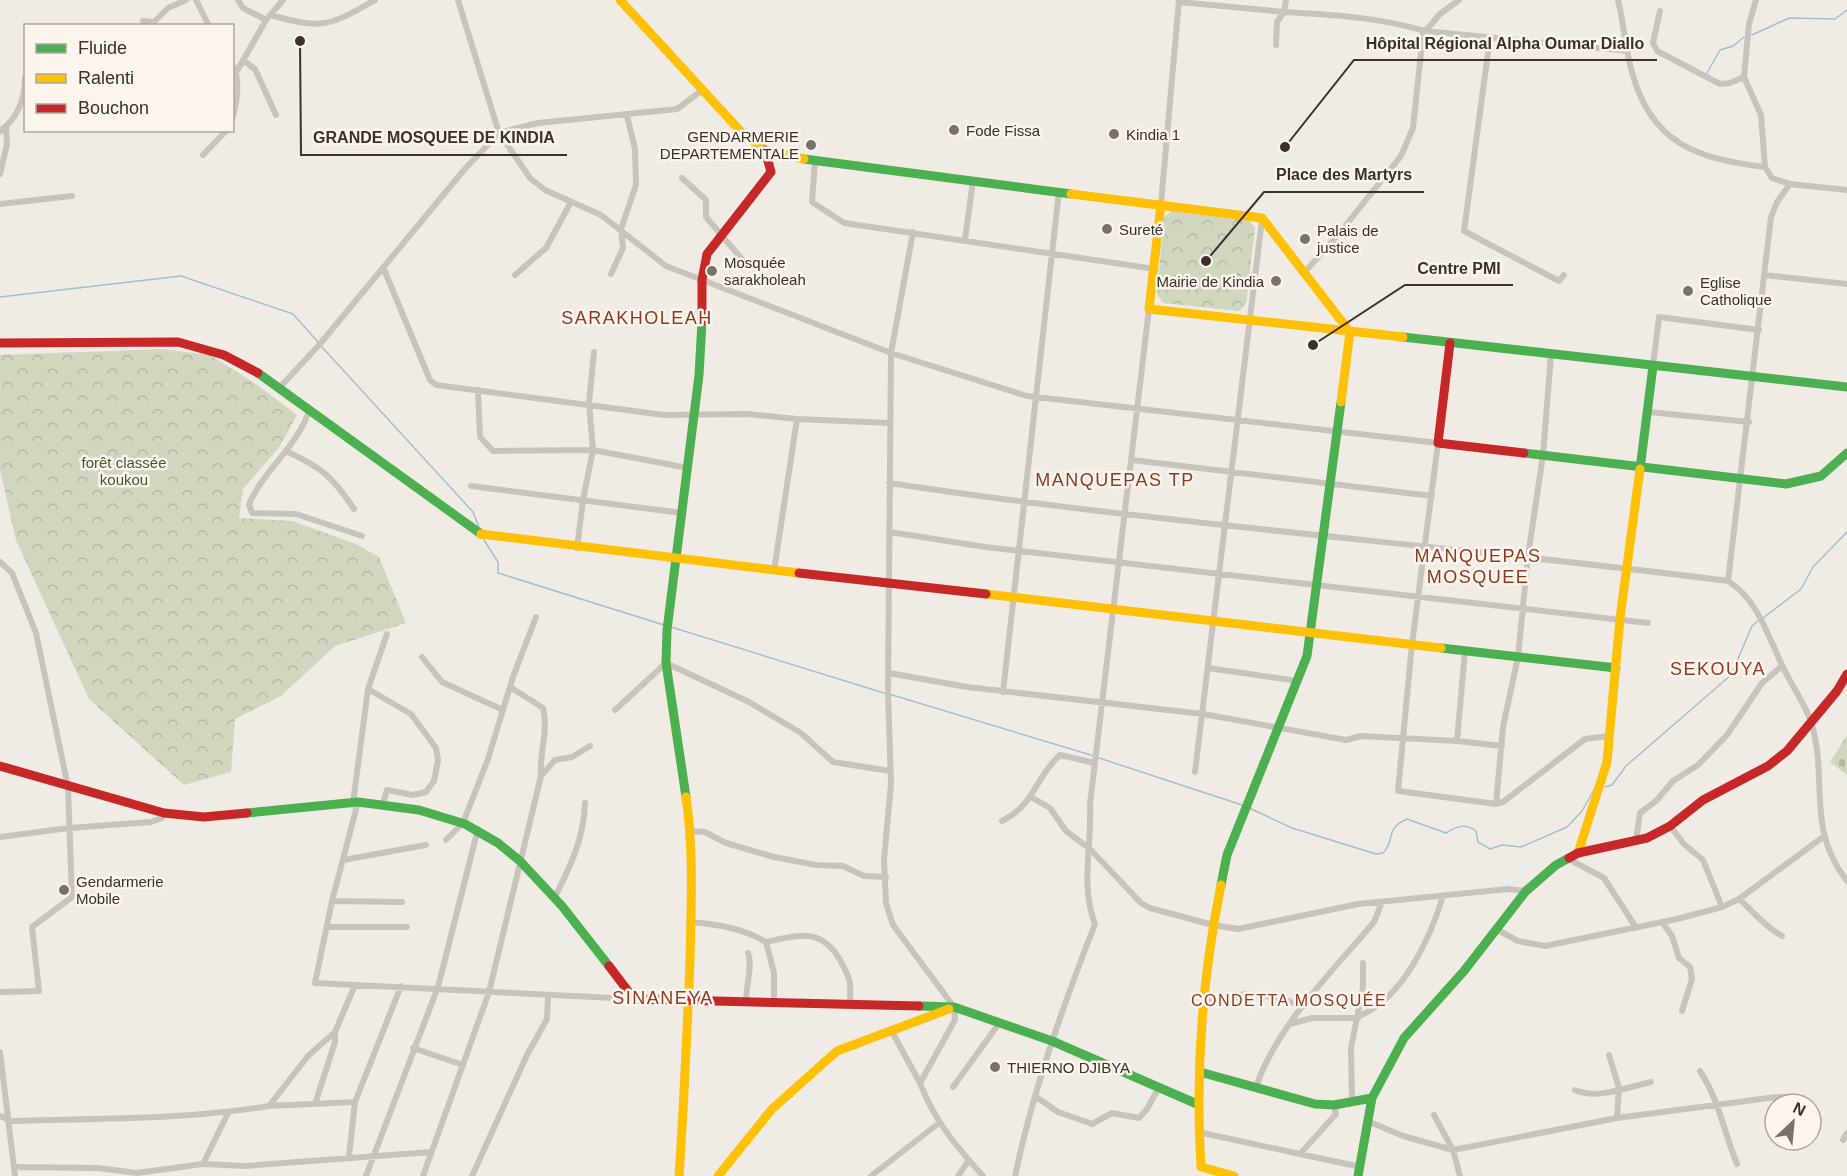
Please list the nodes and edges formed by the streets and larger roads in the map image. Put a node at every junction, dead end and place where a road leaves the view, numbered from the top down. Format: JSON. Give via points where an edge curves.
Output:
{"nodes":[{"id":1,"x":186,"y":0,"type":"edge"},
{"id":2,"x":196,"y":0,"type":"edge"},
{"id":3,"x":238,"y":0,"type":"edge"},
{"id":4,"x":283,"y":0,"type":"edge"},
{"id":5,"x":375,"y":0,"type":"edge"},
{"id":6,"x":458,"y":0,"type":"edge"},
{"id":7,"x":620,"y":0,"type":"edge"},
{"id":8,"x":1286,"y":0,"type":"edge"},
{"id":9,"x":1459,"y":0,"type":"edge"},
{"id":10,"x":1618,"y":0,"type":"edge"},
{"id":11,"x":1756,"y":0,"type":"edge"},
{"id":12,"x":1179,"y":1,"type":"edge"},
{"id":13,"x":1660,"y":11,"type":"dead end"},
{"id":14,"x":1284,"y":12,"type":"junction"},
{"id":15,"x":268,"y":17,"type":"junction"},
{"id":16,"x":143,"y":21,"type":"dead end"},
{"id":17,"x":208,"y":24,"type":"edge"},
{"id":18,"x":1425,"y":31,"type":"junction"},
{"id":19,"x":1490,"y":38,"type":"junction"},
{"id":20,"x":1276,"y":45,"type":"dead end"},
{"id":21,"x":1628,"y":51,"type":"junction"},
{"id":22,"x":243,"y":60,"type":"junction"},
{"id":23,"x":234,"y":67,"type":"edge"},
{"id":24,"x":237,"y":71,"type":"junction"},
{"id":25,"x":1744,"y":77,"type":"junction"},
{"id":26,"x":700,"y":91,"type":"junction"},
{"id":27,"x":24,"y":96,"type":"edge"},
{"id":28,"x":234,"y":113,"type":"edge"},
{"id":29,"x":276,"y":114,"type":"dead end"},
{"id":30,"x":627,"y":116,"type":"junction"},
{"id":31,"x":3,"y":129,"type":"edge"},
{"id":32,"x":225,"y":132,"type":"edge"},
{"id":33,"x":499,"y":133,"type":"junction"},
{"id":34,"x":765,"y":150,"type":"junction"},
{"id":35,"x":203,"y":155,"type":"dead end"},
{"id":36,"x":815,"y":160,"type":"junction"},
{"id":37,"x":1765,"y":167,"type":"junction"},
{"id":38,"x":0,"y":174,"type":"edge"},
{"id":39,"x":682,"y":178,"type":"dead end"},
{"id":40,"x":974,"y":180,"type":"junction"},
{"id":41,"x":1790,"y":184,"type":"junction"},
{"id":42,"x":1059,"y":190,"type":"junction"},
{"id":43,"x":1847,"y":190,"type":"edge"},
{"id":44,"x":72,"y":196,"type":"dead end"},
{"id":45,"x":571,"y":202,"type":"junction"},
{"id":46,"x":0,"y":204,"type":"edge"},
{"id":47,"x":1161,"y":204,"type":"junction"},
{"id":48,"x":1262,"y":218,"type":"junction"},
{"id":49,"x":621,"y":230,"type":"junction"},
{"id":50,"x":913,"y":232,"type":"junction"},
{"id":51,"x":721,"y":237,"type":"junction"},
{"id":52,"x":965,"y":240,"type":"junction"},
{"id":53,"x":1052,"y":255,"type":"junction"},
{"id":54,"x":746,"y":264,"type":"dead end"},
{"id":55,"x":383,"y":267,"type":"junction"},
{"id":56,"x":1155,"y":269,"type":"junction"},
{"id":57,"x":1304,"y":273,"type":"junction"},
{"id":58,"x":515,"y":274,"type":"dead end"},
{"id":59,"x":611,"y":274,"type":"dead end"},
{"id":60,"x":1765,"y":274,"type":"junction"},
{"id":61,"x":1564,"y":275,"type":"dead end"},
{"id":62,"x":702,"y":280,"type":"junction"},
{"id":63,"x":1847,"y":284,"type":"edge"},
{"id":64,"x":1149,"y":309,"type":"junction"},
{"id":65,"x":1250,"y":320,"type":"junction"},
{"id":66,"x":1759,"y":330,"type":"junction"},
{"id":67,"x":1350,"y":332,"type":"junction"},
{"id":68,"x":0,"y":344,"type":"edge"},
{"id":69,"x":1450,"y":344,"type":"junction"},
{"id":70,"x":594,"y":352,"type":"dead end"},
{"id":71,"x":891,"y":353,"type":"junction"},
{"id":72,"x":1551,"y":355,"type":"junction"},
{"id":73,"x":1653,"y":366,"type":"junction"},
{"id":74,"x":1754,"y":377,"type":"junction"},
{"id":75,"x":280,"y":387,"type":"junction"},
{"id":76,"x":1847,"y":387,"type":"edge"},
{"id":77,"x":478,"y":390,"type":"junction"},
{"id":78,"x":1036,"y":398,"type":"junction"},
{"id":79,"x":589,"y":404,"type":"junction"},
{"id":80,"x":310,"y":409,"type":"junction"},
{"id":81,"x":1138,"y":411,"type":"junction"},
{"id":82,"x":1649,"y":412,"type":"junction"},
{"id":83,"x":694,"y":415,"type":"junction"},
{"id":84,"x":797,"y":419,"type":"junction"},
{"id":85,"x":1238,"y":422,"type":"junction"},
{"id":86,"x":1749,"y":422,"type":"junction"},
{"id":87,"x":890,"y":423,"type":"junction"},
{"id":88,"x":1335,"y":433,"type":"junction"},
{"id":89,"x":1438,"y":443,"type":"junction"},
{"id":90,"x":593,"y":450,"type":"junction"},
{"id":91,"x":286,"y":451,"type":"junction"},
{"id":92,"x":1847,"y":453,"type":"edge"},
{"id":93,"x":1543,"y":455,"type":"junction"},
{"id":94,"x":1132,"y":460,"type":"junction"},
{"id":95,"x":1641,"y":467,"type":"junction"},
{"id":96,"x":688,"y":468,"type":"junction"},
{"id":97,"x":1232,"y":472,"type":"junction"},
{"id":98,"x":1741,"y":478,"type":"junction"},
{"id":99,"x":890,"y":483,"type":"junction"},
{"id":100,"x":1329,"y":484,"type":"junction"},
{"id":101,"x":471,"y":486,"type":"dead end"},
{"id":102,"x":1432,"y":496,"type":"junction"},
{"id":103,"x":583,"y":500,"type":"junction"},
{"id":104,"x":1024,"y":504,"type":"junction"},
{"id":105,"x":354,"y":509,"type":"dead end"},
{"id":106,"x":682,"y":513,"type":"junction"},
{"id":107,"x":1125,"y":514,"type":"junction"},
{"id":108,"x":1226,"y":525,"type":"junction"},
{"id":109,"x":890,"y":532,"type":"junction"},
{"id":110,"x":1324,"y":534,"type":"junction"},
{"id":111,"x":362,"y":536,"type":"dead end"},
{"id":112,"x":1426,"y":545,"type":"junction"},
{"id":113,"x":577,"y":548,"type":"junction"},
{"id":114,"x":1019,"y":549,"type":"junction"},
{"id":115,"x":1528,"y":556,"type":"junction"},
{"id":116,"x":678,"y":560,"type":"junction"},
{"id":117,"x":1119,"y":561,"type":"junction"},
{"id":118,"x":0,"y":562,"type":"edge"},
{"id":119,"x":1628,"y":568,"type":"junction"},
{"id":120,"x":774,"y":571,"type":"junction"},
{"id":121,"x":1220,"y":572,"type":"junction"},
{"id":122,"x":1728,"y":581,"type":"junction"},
{"id":123,"x":1317,"y":583,"type":"junction"},
{"id":124,"x":890,"y":584,"type":"junction"},
{"id":125,"x":1420,"y":595,"type":"junction"},
{"id":126,"x":1013,"y":598,"type":"junction"},
{"id":127,"x":1523,"y":607,"type":"junction"},
{"id":128,"x":1113,"y":610,"type":"junction"},
{"id":129,"x":536,"y":617,"type":"dead end"},
{"id":130,"x":1620,"y":618,"type":"junction"},
{"id":131,"x":1214,"y":622,"type":"junction"},
{"id":132,"x":1648,"y":623,"type":"dead end"},
{"id":133,"x":1312,"y":633,"type":"junction"},
{"id":134,"x":387,"y":634,"type":"dead end"},
{"id":135,"x":1412,"y":645,"type":"junction"},
{"id":136,"x":1465,"y":651,"type":"junction"},
{"id":137,"x":422,"y":657,"type":"dead end"},
{"id":138,"x":1518,"y":657,"type":"junction"},
{"id":139,"x":666,"y":663,"type":"junction"},
{"id":140,"x":1782,"y":666,"type":"junction"},
{"id":141,"x":1208,"y":668,"type":"junction"},
{"id":142,"x":1616,"y":668,"type":"junction"},
{"id":143,"x":889,"y":673,"type":"junction"},
{"id":144,"x":1847,"y":674,"type":"edge"},
{"id":145,"x":1298,"y":681,"type":"junction"},
{"id":146,"x":510,"y":687,"type":"junction"},
{"id":147,"x":368,"y":689,"type":"junction"},
{"id":148,"x":1003,"y":692,"type":"junction"},
{"id":149,"x":1101,"y":701,"type":"junction"},
{"id":150,"x":503,"y":710,"type":"junction"},
{"id":151,"x":615,"y":710,"type":"dead end"},
{"id":152,"x":1203,"y":714,"type":"junction"},
{"id":153,"x":1811,"y":722,"type":"junction"},
{"id":154,"x":1280,"y":727,"type":"junction"},
{"id":155,"x":1609,"y":736,"type":"junction"},
{"id":156,"x":1403,"y":738,"type":"junction"},
{"id":157,"x":1457,"y":741,"type":"junction"},
{"id":158,"x":590,"y":746,"type":"dead end"},
{"id":159,"x":1502,"y":746,"type":"junction"},
{"id":160,"x":1095,"y":759,"type":"junction"},
{"id":161,"x":0,"y":766,"type":"edge"},
{"id":162,"x":890,"y":771,"type":"junction"},
{"id":163,"x":1196,"y":772,"type":"dead end"},
{"id":164,"x":541,"y":776,"type":"junction"},
{"id":165,"x":68,"y":787,"type":"junction"},
{"id":166,"x":1031,"y":797,"type":"junction"},
{"id":167,"x":355,"y":802,"type":"junction"},
{"id":168,"x":383,"y":803,"type":"junction"},
{"id":169,"x":585,"y":803,"type":"dead end"},
{"id":170,"x":1496,"y":804,"type":"junction"},
{"id":171,"x":164,"y":813,"type":"junction"},
{"id":172,"x":1002,"y":821,"type":"dead end"},
{"id":173,"x":463,"y":823,"type":"junction"},
{"id":174,"x":1670,"y":826,"type":"junction"},
{"id":175,"x":69,"y":828,"type":"junction"},
{"id":176,"x":477,"y":829,"type":"junction"},
{"id":177,"x":691,"y":831,"type":"junction"},
{"id":178,"x":0,"y":837,"type":"edge"},
{"id":179,"x":1823,"y":837,"type":"junction"},
{"id":180,"x":446,"y":840,"type":"dead end"},
{"id":181,"x":1636,"y":840,"type":"junction"},
{"id":182,"x":426,"y":845,"type":"dead end"},
{"id":183,"x":1090,"y":849,"type":"junction"},
{"id":184,"x":1574,"y":855,"type":"junction"},
{"id":185,"x":343,"y":861,"type":"junction"},
{"id":186,"x":522,"y":864,"type":"junction"},
{"id":187,"x":886,"y":877,"type":"junction"},
{"id":188,"x":1847,"y":881,"type":"edge"},
{"id":189,"x":1526,"y":891,"type":"junction"},
{"id":190,"x":1443,"y":896,"type":"junction"},
{"id":191,"x":1739,"y":898,"type":"junction"},
{"id":192,"x":554,"y":899,"type":"junction"},
{"id":193,"x":332,"y":901,"type":"junction"},
{"id":194,"x":402,"y":902,"type":"dead end"},
{"id":195,"x":1382,"y":902,"type":"junction"},
{"id":196,"x":1722,"y":907,"type":"junction"},
{"id":197,"x":689,"y":922,"type":"junction"},
{"id":198,"x":1662,"y":922,"type":"junction"},
{"id":199,"x":1213,"y":925,"type":"junction"},
{"id":200,"x":1635,"y":926,"type":"junction"},
{"id":201,"x":328,"y":927,"type":"junction"},
{"id":202,"x":407,"y":927,"type":"dead end"},
{"id":203,"x":1496,"y":929,"type":"junction"},
{"id":204,"x":1782,"y":936,"type":"dead end"},
{"id":205,"x":766,"y":942,"type":"junction"},
{"id":206,"x":748,"y":953,"type":"dead end"},
{"id":207,"x":1363,"y":963,"type":"dead end"},
{"id":208,"x":355,"y":985,"type":"junction"},
{"id":209,"x":401,"y":986,"type":"junction"},
{"id":210,"x":438,"y":987,"type":"junction"},
{"id":211,"x":0,"y":992,"type":"edge"},
{"id":212,"x":489,"y":992,"type":"junction"},
{"id":213,"x":548,"y":996,"type":"junction"},
{"id":214,"x":634,"y":999,"type":"junction"},
{"id":215,"x":688,"y":999,"type":"junction"},
{"id":216,"x":1203,"y":999,"type":"junction"},
{"id":217,"x":746,"y":1001,"type":"junction"},
{"id":218,"x":774,"y":1002,"type":"junction"},
{"id":219,"x":850,"y":1004,"type":"junction"},
{"id":220,"x":1305,"y":1006,"type":"junction"},
{"id":221,"x":954,"y":1007,"type":"junction"},
{"id":222,"x":1682,"y":1011,"type":"dead end"},
{"id":223,"x":1359,"y":1017,"type":"junction"},
{"id":224,"x":1000,"y":1022,"type":"junction"},
{"id":225,"x":1290,"y":1024,"type":"junction"},
{"id":226,"x":891,"y":1030,"type":"junction"},
{"id":227,"x":335,"y":1032,"type":"junction"},
{"id":228,"x":1052,"y":1041,"type":"junction"},
{"id":229,"x":413,"y":1048,"type":"junction"},
{"id":230,"x":0,"y":1052,"type":"edge"},
{"id":231,"x":1609,"y":1056,"type":"dead end"},
{"id":232,"x":1,"y":1062,"type":"edge"},
{"id":233,"x":463,"y":1065,"type":"junction"},
{"id":234,"x":1700,"y":1071,"type":"dead end"},
{"id":235,"x":1200,"y":1072,"type":"junction"},
{"id":236,"x":2,"y":1077,"type":"edge"},
{"id":237,"x":1651,"y":1082,"type":"dead end"},
{"id":238,"x":920,"y":1083,"type":"junction"},
{"id":239,"x":953,"y":1086,"type":"dead end"},
{"id":240,"x":1256,"y":1088,"type":"junction"},
{"id":241,"x":1619,"y":1088,"type":"junction"},
{"id":242,"x":1158,"y":1089,"type":"junction"},
{"id":243,"x":1575,"y":1090,"type":"dead end"},
{"id":244,"x":1035,"y":1096,"type":"junction"},
{"id":245,"x":1372,"y":1098,"type":"junction"},
{"id":246,"x":1763,"y":1099,"type":"edge"},
{"id":247,"x":355,"y":1102,"type":"junction"},
{"id":248,"x":1352,"y":1103,"type":"junction"},
{"id":249,"x":315,"y":1104,"type":"junction"},
{"id":250,"x":1197,"y":1104,"type":"junction"},
{"id":251,"x":269,"y":1106,"type":"junction"},
{"id":252,"x":1334,"y":1106,"type":"junction"},
{"id":253,"x":1719,"y":1106,"type":"junction"},
{"id":254,"x":228,"y":1113,"type":"junction"},
{"id":255,"x":1434,"y":1115,"type":"dead end"},
{"id":256,"x":0,"y":1116,"type":"edge"},
{"id":257,"x":1617,"y":1118,"type":"junction"},
{"id":258,"x":11,"y":1121,"type":"junction"},
{"id":259,"x":1370,"y":1122,"type":"junction"},
{"id":260,"x":939,"y":1123,"type":"junction"},
{"id":261,"x":1198,"y":1132,"type":"junction"},
{"id":262,"x":1847,"y":1133,"type":"edge"},
{"id":263,"x":1842,"y":1140,"type":"dead end"},
{"id":264,"x":1453,"y":1150,"type":"junction"},
{"id":265,"x":431,"y":1152,"type":"junction"},
{"id":266,"x":1300,"y":1154,"type":"junction"},
{"id":267,"x":349,"y":1156,"type":"junction"},
{"id":268,"x":375,"y":1157,"type":"junction"},
{"id":269,"x":969,"y":1160,"type":"junction"},
{"id":270,"x":203,"y":1164,"type":"junction"},
{"id":271,"x":1737,"y":1164,"type":"dead end"},
{"id":272,"x":245,"y":1166,"type":"junction"},
{"id":273,"x":15,"y":1167,"type":"junction"},
{"id":274,"x":1360,"y":1171,"type":"edge"},
{"id":275,"x":1201,"y":1172,"type":"edge"},
{"id":276,"x":136,"y":1174,"type":"edge"},
{"id":277,"x":15,"y":1176,"type":"edge"},
{"id":278,"x":243,"y":1176,"type":"edge"},
{"id":279,"x":366,"y":1176,"type":"edge"},
{"id":280,"x":423,"y":1176,"type":"edge"},
{"id":281,"x":472,"y":1176,"type":"edge"},
{"id":282,"x":679,"y":1176,"type":"edge"},
{"id":283,"x":718,"y":1176,"type":"edge"},
{"id":284,"x":871,"y":1176,"type":"edge"},
{"id":285,"x":958,"y":1176,"type":"edge"},
{"id":286,"x":983,"y":1176,"type":"edge"},
{"id":287,"x":1015,"y":1176,"type":"edge"},
{"id":288,"x":1234,"y":1176,"type":"edge"},
{"id":289,"x":1460,"y":1176,"type":"edge"}],
"edges":[{"from":1,"to":16,"type":"street","via":[[168,8],[154,22]]},
{"from":2,"to":17,"type":"street"},
{"from":3,"to":15,"type":"street","via":[[243,8]]},
{"from":4,"to":15,"type":"street"},
{"from":5,"to":15,"type":"street","via":[[341,19],[319,25]]},
{"from":6,"to":33,"type":"street"},
{"from":7,"to":26,"type":"street"},
{"from":8,"to":14,"type":"street"},
{"from":9,"to":18,"type":"street"},
{"from":10,"to":21,"type":"street"},
{"from":11,"to":25,"type":"street","via":[[1749,24]]},
{"from":12,"to":14,"type":"street"},
{"from":12,"to":47,"type":"street"},
{"from":13,"to":25,"type":"street","via":[[1653,43],[1657,51],[1720,84]]},
{"from":14,"to":18,"type":"street","via":[[1351,15]]},
{"from":14,"to":20,"type":"street","via":[[1277,22]]},
{"from":15,"to":22,"type":"street"},
{"from":18,"to":19,"type":"street"},
{"from":18,"to":57,"type":"street","via":[[1413,128],[1401,156]]},
{"from":19,"to":21,"type":"street"},
{"from":19,"to":61,"type":"street","via":[[1464,231],[1559,281]]},
{"from":21,"to":37,"type":"street","via":[[1643,104],[1652,119],[1683,147],[1730,163]]},
{"from":22,"to":24,"type":"street"},
{"from":22,"to":29,"type":"street","via":[[255,69]]},
{"from":23,"to":24,"type":"street"},
{"from":24,"to":28,"type":"street"},
{"from":25,"to":37,"type":"street","via":[[1761,115]]},
{"from":26,"to":30,"type":"street","via":[[677,110]]},
{"from":26,"to":34,"type":"street"},
{"from":27,"to":31,"type":"street"},
{"from":30,"to":33,"type":"street","via":[[538,123]]},
{"from":30,"to":49,"type":"street","via":[[635,149],[636,186]]},
{"from":31,"to":38,"type":"street","via":[[7,144]]},
{"from":32,"to":35,"type":"street"},
{"from":33,"to":45,"type":"street","via":[[530,178]]},
{"from":33,"to":55,"type":"street","via":[[462,171]]},
{"from":34,"to":36,"type":"street"},
{"from":34,"to":51,"type":"street","via":[[771,172]]},
{"from":36,"to":40,"type":"street"},
{"from":36,"to":50,"type":"street","via":[[813,202],[844,223]]},
{"from":37,"to":41,"type":"street","via":[[1772,178]]},
{"from":39,"to":51,"type":"street","via":[[706,200],[706,217]]},
{"from":40,"to":42,"type":"street"},
{"from":40,"to":52,"type":"street"},
{"from":41,"to":43,"type":"street"},
{"from":41,"to":60,"type":"street","via":[[1771,217]]},
{"from":42,"to":47,"type":"street"},
{"from":42,"to":53,"type":"street"},
{"from":44,"to":46,"type":"street"},
{"from":45,"to":49,"type":"street","via":[[601,215]]},
{"from":45,"to":58,"type":"street","via":[[546,248]]},
{"from":47,"to":48,"type":"street"},
{"from":47,"to":56,"type":"street"},
{"from":48,"to":57,"type":"street"},
{"from":48,"to":65,"type":"street"},
{"from":49,"to":59,"type":"street","via":[[623,248]]},
{"from":49,"to":62,"type":"street","via":[[666,266]]},
{"from":50,"to":52,"type":"street"},
{"from":50,"to":71,"type":"street"},
{"from":51,"to":54,"type":"street"},
{"from":51,"to":62,"type":"street","via":[[707,254]]},
{"from":52,"to":53,"type":"street"},
{"from":53,"to":56,"type":"street"},
{"from":53,"to":78,"type":"street"},
{"from":55,"to":75,"type":"street"},
{"from":55,"to":77,"type":"street","via":[[430,380],[436,385]]},
{"from":56,"to":64,"type":"street"},
{"from":57,"to":67,"type":"street"},
{"from":60,"to":63,"type":"street"},
{"from":60,"to":66,"type":"street"},
{"from":62,"to":71,"type":"street"},
{"from":62,"to":83,"type":"street"},
{"from":64,"to":65,"type":"street"},
{"from":64,"to":81,"type":"street"},
{"from":65,"to":67,"type":"street"},
{"from":65,"to":85,"type":"street"},
{"from":66,"to":73,"type":"street","via":[[1659,317]]},
{"from":66,"to":74,"type":"street"},
{"from":67,"to":69,"type":"street"},
{"from":67,"to":88,"type":"street"},
{"from":68,"to":75,"type":"street","via":[[200,345],[225,353]]},
{"from":69,"to":72,"type":"street"},
{"from":69,"to":89,"type":"street"},
{"from":70,"to":79,"type":"street"},
{"from":71,"to":78,"type":"street"},
{"from":71,"to":87,"type":"street"},
{"from":72,"to":73,"type":"street"},
{"from":72,"to":93,"type":"street"},
{"from":73,"to":74,"type":"street"},
{"from":73,"to":82,"type":"street"},
{"from":74,"to":76,"type":"street"},
{"from":74,"to":86,"type":"street"},
{"from":75,"to":80,"type":"street"},
{"from":77,"to":79,"type":"street"},
{"from":77,"to":90,"type":"street","via":[[480,437],[493,451]]},
{"from":78,"to":81,"type":"street"},
{"from":78,"to":104,"type":"street"},
{"from":79,"to":83,"type":"street","via":[[664,415]]},
{"from":79,"to":90,"type":"street"},
{"from":80,"to":91,"type":"street","via":[[302,431]]},
{"from":80,"to":113,"type":"street","via":[[476,531],[486,536]]},
{"from":81,"to":85,"type":"street"},
{"from":81,"to":94,"type":"street"},
{"from":82,"to":86,"type":"street"},
{"from":82,"to":95,"type":"street"},
{"from":83,"to":84,"type":"street","via":[[747,414]]},
{"from":83,"to":96,"type":"street"},
{"from":84,"to":87,"type":"street"},
{"from":84,"to":120,"type":"street"},
{"from":85,"to":88,"type":"street"},
{"from":85,"to":97,"type":"street"},
{"from":86,"to":98,"type":"street"},
{"from":87,"to":99,"type":"street"},
{"from":88,"to":89,"type":"street"},
{"from":88,"to":100,"type":"street"},
{"from":89,"to":93,"type":"street"},
{"from":89,"to":102,"type":"street"},
{"from":90,"to":96,"type":"street"},
{"from":90,"to":103,"type":"street"},
{"from":91,"to":105,"type":"street","via":[[334,479]]},
{"from":91,"to":111,"type":"street","via":[[254,492],[249,504],[252,513],[296,514]]},
{"from":92,"to":98,"type":"street","via":[[1823,477],[1809,483]]},
{"from":93,"to":95,"type":"street"},
{"from":93,"to":115,"type":"street"},
{"from":94,"to":97,"type":"street"},
{"from":94,"to":107,"type":"street"},
{"from":95,"to":98,"type":"street"},
{"from":95,"to":119,"type":"street"},
{"from":96,"to":106,"type":"street"},
{"from":97,"to":100,"type":"street"},
{"from":97,"to":108,"type":"street"},
{"from":98,"to":122,"type":"street"},
{"from":99,"to":104,"type":"street"},
{"from":99,"to":109,"type":"street"},
{"from":100,"to":102,"type":"street"},
{"from":100,"to":110,"type":"street"},
{"from":101,"to":103,"type":"street"},
{"from":102,"to":112,"type":"street"},
{"from":103,"to":106,"type":"street"},
{"from":103,"to":113,"type":"street"},
{"from":104,"to":107,"type":"street"},
{"from":104,"to":114,"type":"street"},
{"from":106,"to":116,"type":"street"},
{"from":107,"to":108,"type":"street"},
{"from":107,"to":117,"type":"street"},
{"from":108,"to":110,"type":"street"},
{"from":108,"to":121,"type":"street"},
{"from":109,"to":114,"type":"street"},
{"from":109,"to":124,"type":"street"},
{"from":110,"to":112,"type":"street"},
{"from":110,"to":123,"type":"street"},
{"from":112,"to":115,"type":"street"},
{"from":112,"to":125,"type":"street"},
{"from":113,"to":116,"type":"street"},
{"from":114,"to":117,"type":"street"},
{"from":114,"to":126,"type":"street"},
{"from":115,"to":119,"type":"street"},
{"from":115,"to":127,"type":"street"},
{"from":116,"to":120,"type":"street"},
{"from":116,"to":139,"type":"street"},
{"from":117,"to":121,"type":"street"},
{"from":117,"to":128,"type":"street"},
{"from":118,"to":165,"type":"street","via":[[12,573],[36,633]]},
{"from":119,"to":122,"type":"street"},
{"from":119,"to":130,"type":"street"},
{"from":120,"to":124,"type":"street"},
{"from":121,"to":123,"type":"street"},
{"from":121,"to":131,"type":"street"},
{"from":122,"to":140,"type":"street","via":[[1738,587],[1758,613]]},
{"from":123,"to":125,"type":"street"},
{"from":123,"to":133,"type":"street"},
{"from":124,"to":126,"type":"street"},
{"from":124,"to":143,"type":"street"},
{"from":125,"to":127,"type":"street"},
{"from":125,"to":135,"type":"street"},
{"from":126,"to":128,"type":"street"},
{"from":126,"to":148,"type":"street"},
{"from":127,"to":130,"type":"street"},
{"from":127,"to":138,"type":"street"},
{"from":128,"to":131,"type":"street"},
{"from":128,"to":149,"type":"street"},
{"from":129,"to":146,"type":"street"},
{"from":130,"to":132,"type":"street"},
{"from":130,"to":142,"type":"street"},
{"from":131,"to":133,"type":"street"},
{"from":131,"to":141,"type":"street"},
{"from":133,"to":135,"type":"street"},
{"from":133,"to":145,"type":"street"},
{"from":134,"to":147,"type":"street"},
{"from":135,"to":136,"type":"street"},
{"from":135,"to":156,"type":"street"},
{"from":136,"to":138,"type":"street"},
{"from":136,"to":157,"type":"street"},
{"from":137,"to":150,"type":"street","via":[[442,682]]},
{"from":138,"to":142,"type":"street"},
{"from":138,"to":159,"type":"street"},
{"from":139,"to":151,"type":"street"},
{"from":139,"to":162,"type":"street","via":[[749,702],[801,733],[833,762]]},
{"from":139,"to":177,"type":"street"},
{"from":140,"to":153,"type":"street"},
{"from":140,"to":181,"type":"street","via":[[1762,683],[1727,735],[1640,813]]},
{"from":141,"to":145,"type":"street"},
{"from":141,"to":152,"type":"street"},
{"from":142,"to":155,"type":"street"},
{"from":143,"to":148,"type":"street"},
{"from":143,"to":162,"type":"street"},
{"from":144,"to":153,"type":"street"},
{"from":145,"to":154,"type":"street"},
{"from":146,"to":150,"type":"street"},
{"from":146,"to":164,"type":"street","via":[[543,708],[547,723],[539,759]]},
{"from":147,"to":167,"type":"street"},
{"from":147,"to":168,"type":"street","via":[[411,714],[436,747],[438,760],[434,781],[426,792],[413,795],[387,790]]},
{"from":148,"to":149,"type":"street"},
{"from":149,"to":152,"type":"street"},
{"from":149,"to":160,"type":"street"},
{"from":150,"to":173,"type":"street"},
{"from":152,"to":154,"type":"street"},
{"from":152,"to":163,"type":"street"},
{"from":153,"to":174,"type":"street","via":[[1787,751],[1768,766],[1703,800]]},
{"from":153,"to":179,"type":"street"},
{"from":154,"to":156,"type":"street","via":[[1346,740],[1361,736]]},
{"from":154,"to":199,"type":"street","via":[[1227,855]]},
{"from":155,"to":170,"type":"street","via":[[1585,739]]},
{"from":155,"to":184,"type":"street","via":[[1602,784]]},
{"from":156,"to":157,"type":"street"},
{"from":156,"to":170,"type":"street","via":[[1398,791]]},
{"from":157,"to":159,"type":"street"},
{"from":158,"to":164,"type":"street","via":[[573,758],[555,759]]},
{"from":159,"to":170,"type":"street"},
{"from":160,"to":166,"type":"street","via":[[1060,755],[1050,763]]},
{"from":160,"to":183,"type":"street"},
{"from":161,"to":165,"type":"street"},
{"from":162,"to":187,"type":"street"},
{"from":164,"to":186,"type":"street"},
{"from":165,"to":171,"type":"street"},
{"from":165,"to":175,"type":"street"},
{"from":166,"to":172,"type":"street","via":[[1021,810]]},
{"from":166,"to":183,"type":"street","via":[[1050,808],[1066,831]]},
{"from":167,"to":168,"type":"street"},
{"from":167,"to":171,"type":"street","via":[[204,818]]},
{"from":167,"to":185,"type":"street"},
{"from":168,"to":173,"type":"street"},
{"from":169,"to":192,"type":"street","via":[[579,847]]},
{"from":171,"to":175,"type":"street","via":[[151,822]]},
{"from":173,"to":176,"type":"street"},
{"from":173,"to":180,"type":"street"},
{"from":174,"to":181,"type":"street"},
{"from":174,"to":196,"type":"street","via":[[1703,860]]},
{"from":175,"to":178,"type":"street"},
{"from":175,"to":211,"type":"street","via":[[72,897],[32,927],[39,991]]},
{"from":176,"to":186,"type":"street"},
{"from":176,"to":210,"type":"street"},
{"from":177,"to":187,"type":"street","via":[[705,832],[726,843],[774,857],[843,866],[864,876]]},
{"from":177,"to":197,"type":"street"},
{"from":179,"to":188,"type":"street","via":[[1832,862]]},
{"from":179,"to":191,"type":"street"},
{"from":181,"to":184,"type":"street"},
{"from":182,"to":185,"type":"street"},
{"from":183,"to":199,"type":"street","via":[[1141,903]]},
{"from":183,"to":228,"type":"street","via":[[1086,868],[1088,906],[1095,924]]},
{"from":184,"to":189,"type":"street"},
{"from":184,"to":200,"type":"street","via":[[1574,862],[1604,878]]},
{"from":185,"to":193,"type":"street"},
{"from":186,"to":192,"type":"street"},
{"from":186,"to":212,"type":"street"},
{"from":187,"to":221,"type":"street","via":[[886,903],[893,925]]},
{"from":189,"to":190,"type":"street","via":[[1508,889]]},
{"from":189,"to":203,"type":"street"},
{"from":190,"to":195,"type":"street"},
{"from":190,"to":223,"type":"street","via":[[1414,962],[1387,998]]},
{"from":191,"to":196,"type":"street"},
{"from":191,"to":204,"type":"street","via":[[1767,928]]},
{"from":192,"to":214,"type":"street"},
{"from":193,"to":194,"type":"street"},
{"from":193,"to":201,"type":"street"},
{"from":195,"to":199,"type":"street","via":[[1259,927]]},
{"from":195,"to":220,"type":"street","via":[[1374,922]]},
{"from":196,"to":198,"type":"street"},
{"from":197,"to":205,"type":"street","via":[[749,932]]},
{"from":197,"to":215,"type":"street"},
{"from":198,"to":200,"type":"street"},
{"from":198,"to":222,"type":"street","via":[[1679,957],[1690,967],[1692,979]]},
{"from":199,"to":216,"type":"street"},
{"from":200,"to":203,"type":"street","via":[[1545,946],[1518,941]]},
{"from":201,"to":202,"type":"street"},
{"from":201,"to":208,"type":"street","via":[[315,983]]},
{"from":203,"to":245,"type":"street","via":[[1404,1038]]},
{"from":205,"to":218,"type":"street","via":[[774,973]]},
{"from":205,"to":219,"type":"street","via":[[794,936],[831,944],[851,980]]},
{"from":206,"to":217,"type":"street","via":[[751,960]]},
{"from":207,"to":223,"type":"street"},
{"from":208,"to":209,"type":"street"},
{"from":208,"to":227,"type":"street"},
{"from":209,"to":210,"type":"street"},
{"from":209,"to":247,"type":"street"},
{"from":210,"to":212,"type":"street"},
{"from":210,"to":229,"type":"street"},
{"from":212,"to":213,"type":"street"},
{"from":212,"to":233,"type":"street"},
{"from":213,"to":214,"type":"street"},
{"from":213,"to":281,"type":"street","via":[[547,1019]]},
{"from":214,"to":215,"type":"street"},
{"from":215,"to":217,"type":"street"},
{"from":215,"to":282,"type":"street"},
{"from":216,"to":220,"type":"street","via":[[1227,1001],[1243,994]]},
{"from":216,"to":235,"type":"street"},
{"from":217,"to":218,"type":"street"},
{"from":218,"to":219,"type":"street"},
{"from":219,"to":221,"type":"street"},
{"from":220,"to":225,"type":"street"},
{"from":221,"to":224,"type":"street"},
{"from":221,"to":226,"type":"street"},
{"from":221,"to":238,"type":"street","via":[[955,1020]]},
{"from":223,"to":225,"type":"street","via":[[1312,1018]]},
{"from":223,"to":248,"type":"street","via":[[1351,1048]]},
{"from":224,"to":228,"type":"street"},
{"from":224,"to":239,"type":"street"},
{"from":225,"to":240,"type":"street","via":[[1264,1063]]},
{"from":226,"to":238,"type":"street"},
{"from":226,"to":283,"type":"street","via":[[837,1051],[772,1110]]},
{"from":227,"to":249,"type":"street","via":[[336,1042]]},
{"from":227,"to":251,"type":"street","via":[[308,1056]]},
{"from":228,"to":242,"type":"street"},
{"from":228,"to":244,"type":"street"},
{"from":229,"to":233,"type":"street"},
{"from":229,"to":268,"type":"street"},
{"from":230,"to":232,"type":"street"},
{"from":231,"to":241,"type":"street"},
{"from":232,"to":236,"type":"street"},
{"from":233,"to":265,"type":"street"},
{"from":234,"to":253,"type":"street"},
{"from":235,"to":240,"type":"street"},
{"from":235,"to":250,"type":"street"},
{"from":236,"to":258,"type":"street"},
{"from":237,"to":241,"type":"street"},
{"from":238,"to":260,"type":"street"},
{"from":240,"to":252,"type":"street"},
{"from":241,"to":243,"type":"street","via":[[1597,1094]]},
{"from":241,"to":257,"type":"street"},
{"from":242,"to":244,"type":"street","via":[[1139,1118],[1112,1113],[1092,1124],[1058,1112]]},
{"from":242,"to":250,"type":"street"},
{"from":244,"to":287,"type":"street"},
{"from":245,"to":248,"type":"street"},
{"from":245,"to":259,"type":"street"},
{"from":246,"to":253,"type":"street"},
{"from":247,"to":249,"type":"street"},
{"from":247,"to":267,"type":"street"},
{"from":248,"to":252,"type":"street"},
{"from":249,"to":251,"type":"street"},
{"from":250,"to":261,"type":"street"},
{"from":251,"to":254,"type":"street"},
{"from":252,"to":266,"type":"street","via":[[1336,1114]]},
{"from":253,"to":257,"type":"street"},
{"from":253,"to":271,"type":"street"},
{"from":254,"to":258,"type":"street"},
{"from":254,"to":270,"type":"street"},
{"from":255,"to":264,"type":"street"},
{"from":256,"to":258,"type":"street"},
{"from":257,"to":264,"type":"street"},
{"from":258,"to":273,"type":"street"},
{"from":259,"to":264,"type":"street"},
{"from":259,"to":274,"type":"street"},
{"from":260,"to":269,"type":"street"},
{"from":260,"to":284,"type":"street"},
{"from":261,"to":266,"type":"street"},
{"from":261,"to":275,"type":"street"},
{"from":262,"to":263,"type":"street"},
{"from":264,"to":289,"type":"street"},
{"from":265,"to":268,"type":"street"},
{"from":265,"to":280,"type":"street"},
{"from":266,"to":274,"type":"street"},
{"from":267,"to":268,"type":"street"},
{"from":267,"to":272,"type":"street"},
{"from":268,"to":279,"type":"street"},
{"from":269,"to":285,"type":"street"},
{"from":269,"to":286,"type":"street"},
{"from":270,"to":272,"type":"street"},
{"from":270,"to":276,"type":"street"},
{"from":272,"to":278,"type":"street"},
{"from":273,"to":276,"type":"street","via":[[98,1168]]},
{"from":273,"to":277,"type":"street"},
{"from":275,"to":288,"type":"street"}]}
